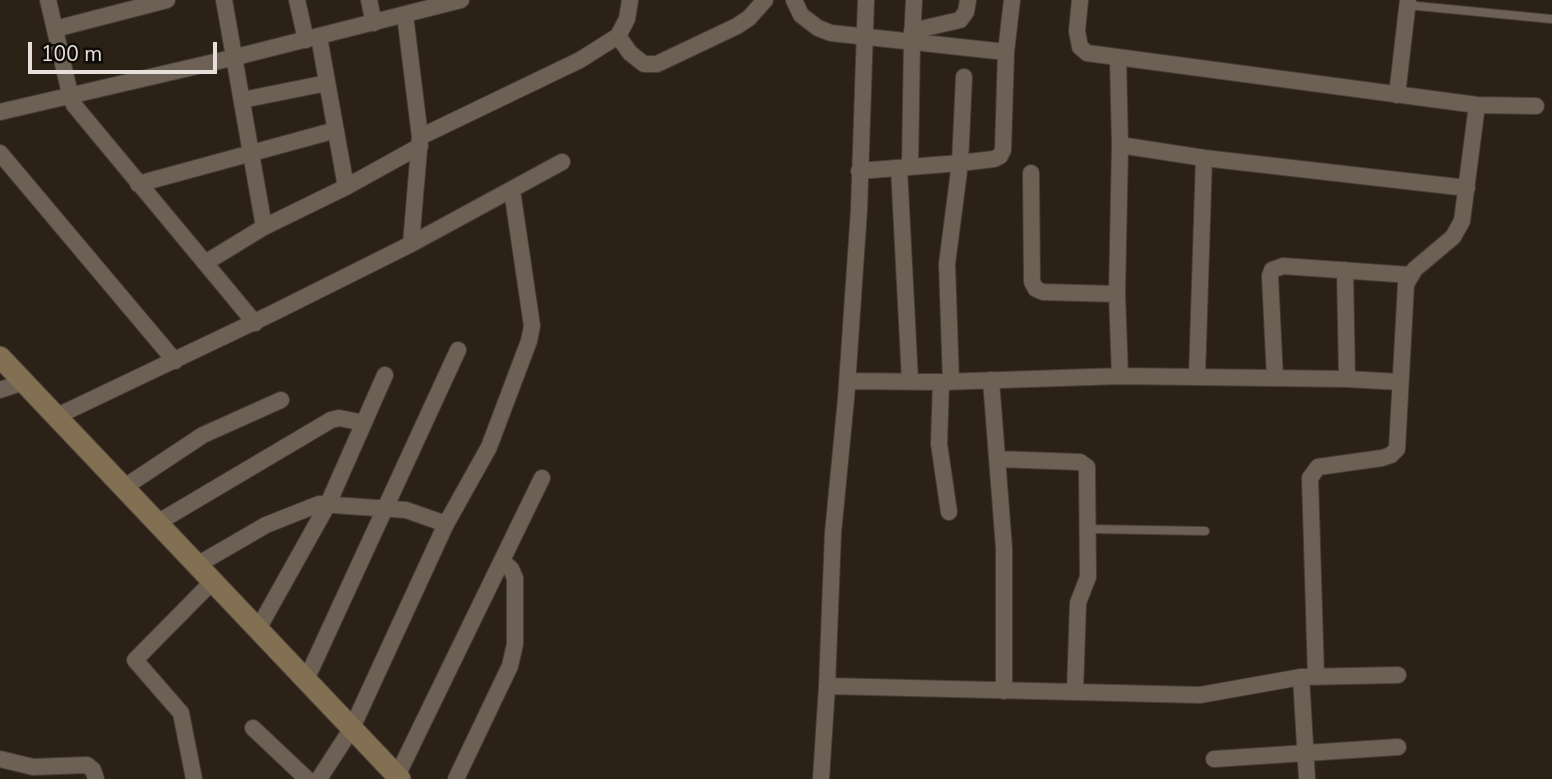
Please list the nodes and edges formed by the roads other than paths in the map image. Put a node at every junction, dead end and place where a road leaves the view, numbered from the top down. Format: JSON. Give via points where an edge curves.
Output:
{"nodes":[{"id":1,"x":48,"y":0,"type":"edge"},
{"id":2,"x":167,"y":0,"type":"edge"},
{"id":3,"x":224,"y":0,"type":"edge"},
{"id":4,"x":297,"y":0,"type":"edge"},
{"id":5,"x":369,"y":0,"type":"edge"},
{"id":6,"x":461,"y":0,"type":"edge"},
{"id":7,"x":630,"y":0,"type":"edge"},
{"id":8,"x":765,"y":0,"type":"edge"},
{"id":9,"x":794,"y":0,"type":"edge"},
{"id":10,"x":866,"y":0,"type":"edge"},
{"id":11,"x":914,"y":0,"type":"edge"},
{"id":12,"x":968,"y":0,"type":"edge"},
{"id":13,"x":1012,"y":0,"type":"edge"},
{"id":14,"x":1080,"y":0,"type":"edge"},
{"id":15,"x":1408,"y":3,"type":"edge"},
{"id":16,"x":405,"y":15,"type":"junction"},
{"id":17,"x":1551,"y":19,"type":"edge"},
{"id":18,"x":374,"y":23,"type":"junction"},
{"id":19,"x":55,"y":29,"type":"junction"},
{"id":20,"x":618,"y":36,"type":"junction"},
{"id":21,"x":867,"y":36,"type":"junction"},
{"id":22,"x":912,"y":36,"type":"junction"},
{"id":23,"x":312,"y":38,"type":"junction"},
{"id":24,"x":1006,"y":52,"type":"junction"},
{"id":25,"x":236,"y":57,"type":"junction"},
{"id":26,"x":1118,"y":58,"type":"junction"},
{"id":27,"x":964,"y":77,"type":"dead end"},
{"id":28,"x":327,"y":83,"type":"junction"},
{"id":29,"x":70,"y":94,"type":"junction"},
{"id":30,"x":1397,"y":95,"type":"junction"},
{"id":31,"x":242,"y":100,"type":"junction"},
{"id":32,"x":1477,"y":105,"type":"junction"},
{"id":33,"x":1536,"y":106,"type":"dead end"},
{"id":34,"x":0,"y":111,"type":"edge"},
{"id":35,"x":336,"y":130,"type":"junction"},
{"id":36,"x":420,"y":141,"type":"junction"},
{"id":37,"x":1120,"y":145,"type":"junction"},
{"id":38,"x":0,"y":153,"type":"edge"},
{"id":39,"x":250,"y":154,"type":"junction"},
{"id":40,"x":1204,"y":158,"type":"junction"},
{"id":41,"x":562,"y":162,"type":"dead end"},
{"id":42,"x":960,"y":163,"type":"junction"},
{"id":43,"x":904,"y":167,"type":"junction"},
{"id":44,"x":859,"y":171,"type":"junction"},
{"id":45,"x":1031,"y":173,"type":"dead end"},
{"id":46,"x":138,"y":184,"type":"junction"},
{"id":47,"x":346,"y":187,"type":"junction"},
{"id":48,"x":1467,"y":188,"type":"junction"},
{"id":49,"x":512,"y":190,"type":"junction"},
{"id":50,"x":264,"y":228,"type":"junction"},
{"id":51,"x":411,"y":244,"type":"junction"},
{"id":52,"x":205,"y":263,"type":"junction"},
{"id":53,"x":1345,"y":271,"type":"junction"},
{"id":54,"x":1410,"y":275,"type":"junction"},
{"id":55,"x":1117,"y":294,"type":"junction"},
{"id":56,"x":255,"y":323,"type":"junction"},
{"id":57,"x":458,"y":350,"type":"dead end"},
{"id":58,"x":0,"y":357,"type":"edge"},
{"id":59,"x":175,"y":361,"type":"junction"},
{"id":60,"x":385,"y":375,"type":"dead end"},
{"id":61,"x":1120,"y":376,"type":"junction"},
{"id":62,"x":1197,"y":376,"type":"junction"},
{"id":63,"x":1275,"y":378,"type":"junction"},
{"id":64,"x":1347,"y":379,"type":"junction"},
{"id":65,"x":910,"y":380,"type":"junction"},
{"id":66,"x":991,"y":380,"type":"junction"},
{"id":67,"x":847,"y":381,"type":"junction"},
{"id":68,"x":24,"y":382,"type":"junction"},
{"id":69,"x":946,"y":382,"type":"junction"},
{"id":70,"x":1400,"y":382,"type":"junction"},
{"id":71,"x":0,"y":390,"type":"edge"},
{"id":72,"x":281,"y":400,"type":"dead end"},
{"id":73,"x":55,"y":417,"type":"junction"},
{"id":74,"x":364,"y":423,"type":"junction"},
{"id":75,"x":997,"y":459,"type":"junction"},
{"id":76,"x":542,"y":478,"type":"dead end"},
{"id":77,"x":123,"y":488,"type":"junction"},
{"id":78,"x":328,"y":503,"type":"junction"},
{"id":79,"x":387,"y":508,"type":"junction"},
{"id":80,"x":948,"y":512,"type":"dead end"},
{"id":81,"x":157,"y":523,"type":"junction"},
{"id":82,"x":446,"y":524,"type":"junction"},
{"id":83,"x":1088,"y":529,"type":"junction"},
{"id":84,"x":1205,"y":531,"type":"dead end"},
{"id":85,"x":502,"y":561,"type":"junction"},
{"id":86,"x":197,"y":565,"type":"junction"},
{"id":87,"x":213,"y":581,"type":"junction"},
{"id":88,"x":258,"y":629,"type":"junction"},
{"id":89,"x":1398,"y":675,"type":"dead end"},
{"id":90,"x":1308,"y":677,"type":"junction"},
{"id":91,"x":306,"y":680,"type":"junction"},
{"id":92,"x":827,"y":686,"type":"junction"},
{"id":93,"x":1004,"y":691,"type":"junction"},
{"id":94,"x":1075,"y":692,"type":"junction"},
{"id":95,"x":253,"y":728,"type":"dead end"},
{"id":96,"x":352,"y":728,"type":"junction"},
{"id":97,"x":1398,"y":747,"type":"dead end"},
{"id":98,"x":1306,"y":753,"type":"junction"},
{"id":99,"x":0,"y":759,"type":"edge"},
{"id":100,"x":1214,"y":759,"type":"dead end"},
{"id":101,"x":399,"y":777,"type":"edge"},
{"id":102,"x":96,"y":779,"type":"edge"},
{"id":103,"x":194,"y":779,"type":"edge"},
{"id":104,"x":307,"y":779,"type":"edge"},
{"id":105,"x":319,"y":779,"type":"edge"},
{"id":106,"x":456,"y":779,"type":"edge"},
{"id":107,"x":821,"y":779,"type":"edge"},
{"id":108,"x":1307,"y":779,"type":"edge"}],
"edges":[{"from":1,"to":19,"type":"street"},
{"from":2,"to":19,"type":"street"},
{"from":3,"to":25,"type":"street"},
{"from":4,"to":23,"type":"street"},
{"from":5,"to":18,"type":"street"},
{"from":6,"to":16,"type":"street"},
{"from":7,"to":20,"type":"street"},
{"from":8,"to":20,"type":"street","via":[[737,26],[657,64],[643,64]]},
{"from":9,"to":21,"type":"street","via":[[801,15],[818,28]]},
{"from":10,"to":21,"type":"street"},
{"from":11,"to":22,"type":"street"},
{"from":12,"to":22,"type":"street","via":[[960,20]]},
{"from":13,"to":24,"type":"street"},
{"from":14,"to":26,"type":"street","via":[[1080,47],[1087,53]]},
{"from":15,"to":17,"type":"lane"},
{"from":15,"to":30,"type":"street"},
{"from":16,"to":18,"type":"street"},
{"from":16,"to":36,"type":"street"},
{"from":18,"to":23,"type":"street"},
{"from":19,"to":29,"type":"street"},
{"from":20,"to":36,"type":"street"},
{"from":21,"to":22,"type":"street"},
{"from":21,"to":44,"type":"street"},
{"from":22,"to":24,"type":"street"},
{"from":22,"to":43,"type":"street"},
{"from":23,"to":25,"type":"street"},
{"from":23,"to":28,"type":"street"},
{"from":24,"to":42,"type":"street","via":[[1003,150],[1000,156]]},
{"from":25,"to":29,"type":"street"},
{"from":25,"to":31,"type":"street"},
{"from":26,"to":30,"type":"street"},
{"from":26,"to":37,"type":"street"},
{"from":27,"to":42,"type":"street"},
{"from":28,"to":31,"type":"street"},
{"from":28,"to":35,"type":"street"},
{"from":29,"to":34,"type":"street"},
{"from":29,"to":46,"type":"street","via":[[82,116]]},
{"from":30,"to":32,"type":"street"},
{"from":31,"to":39,"type":"street"},
{"from":32,"to":33,"type":"street"},
{"from":32,"to":48,"type":"street"},
{"from":35,"to":39,"type":"street"},
{"from":35,"to":47,"type":"street"},
{"from":36,"to":47,"type":"street"},
{"from":36,"to":51,"type":"street"},
{"from":37,"to":40,"type":"street"},
{"from":37,"to":55,"type":"street"},
{"from":38,"to":59,"type":"street"},
{"from":39,"to":46,"type":"street"},
{"from":39,"to":50,"type":"street"},
{"from":40,"to":48,"type":"street"},
{"from":40,"to":62,"type":"street"},
{"from":41,"to":49,"type":"street"},
{"from":42,"to":43,"type":"street"},
{"from":42,"to":69,"type":"street","via":[[947,264]]},
{"from":43,"to":44,"type":"street"},
{"from":43,"to":65,"type":"street"},
{"from":44,"to":67,"type":"street"},
{"from":45,"to":55,"type":"street","via":[[1032,282],[1036,289]]},
{"from":46,"to":52,"type":"street"},
{"from":47,"to":50,"type":"street"},
{"from":48,"to":54,"type":"street","via":[[1459,230]]},
{"from":49,"to":51,"type":"street"},
{"from":49,"to":82,"type":"street","via":[[531,334],[488,447]]},
{"from":50,"to":52,"type":"street"},
{"from":51,"to":56,"type":"street"},
{"from":52,"to":56,"type":"street"},
{"from":53,"to":54,"type":"street"},
{"from":53,"to":63,"type":"street","via":[[1283,266],[1272,270]]},
{"from":53,"to":64,"type":"street"},
{"from":54,"to":70,"type":"street"},
{"from":55,"to":61,"type":"street"},
{"from":56,"to":59,"type":"street"},
{"from":57,"to":79,"type":"street"},
{"from":58,"to":68,"type":"main road"},
{"from":59,"to":73,"type":"street"},
{"from":60,"to":74,"type":"street"},
{"from":61,"to":62,"type":"street"},
{"from":61,"to":66,"type":"street"},
{"from":62,"to":63,"type":"street"},
{"from":63,"to":64,"type":"street"},
{"from":64,"to":70,"type":"street"},
{"from":65,"to":67,"type":"street"},
{"from":65,"to":69,"type":"street"},
{"from":66,"to":69,"type":"street"},
{"from":66,"to":75,"type":"street"},
{"from":67,"to":92,"type":"street","via":[[833,533]]},
{"from":68,"to":71,"type":"street"},
{"from":68,"to":73,"type":"main road"},
{"from":69,"to":80,"type":"street","via":[[939,444]]},
{"from":70,"to":90,"type":"street","via":[[1397,449],[1382,458],[1318,467],[1310,478]]},
{"from":72,"to":77,"type":"street","via":[[203,435]]},
{"from":73,"to":77,"type":"main road"},
{"from":74,"to":78,"type":"street"},
{"from":74,"to":81,"type":"street","via":[[331,420]]},
{"from":75,"to":83,"type":"street","via":[[1085,464]]},
{"from":75,"to":93,"type":"street","via":[[1004,548]]},
{"from":76,"to":85,"type":"street"},
{"from":77,"to":81,"type":"main road"},
{"from":78,"to":79,"type":"street"},
{"from":78,"to":86,"type":"street","via":[[265,525]]},
{"from":78,"to":88,"type":"street"},
{"from":79,"to":82,"type":"street","via":[[414,511]]},
{"from":79,"to":91,"type":"street"},
{"from":81,"to":86,"type":"main road"},
{"from":82,"to":96,"type":"street"},
{"from":83,"to":84,"type":"lane"},
{"from":83,"to":94,"type":"street","via":[[1088,577],[1078,603]]},
{"from":85,"to":101,"type":"street"},
{"from":85,"to":106,"type":"street","via":[[515,578],[515,644],[510,666]]},
{"from":86,"to":87,"type":"main road"},
{"from":87,"to":88,"type":"main road"},
{"from":87,"to":103,"type":"street","via":[[135,660],[181,713]]},
{"from":88,"to":91,"type":"main road"},
{"from":89,"to":90,"type":"street"},
{"from":90,"to":94,"type":"street","via":[[1209,694]]},
{"from":90,"to":98,"type":"street"},
{"from":91,"to":96,"type":"main road"},
{"from":92,"to":93,"type":"street"},
{"from":92,"to":107,"type":"street"},
{"from":93,"to":94,"type":"street"},
{"from":95,"to":104,"type":"street"},
{"from":96,"to":101,"type":"main road"},
{"from":96,"to":105,"type":"street"},
{"from":97,"to":98,"type":"street"},
{"from":98,"to":100,"type":"street"},
{"from":98,"to":108,"type":"street"},
{"from":99,"to":102,"type":"street","via":[[33,767],[87,765]]}]}
